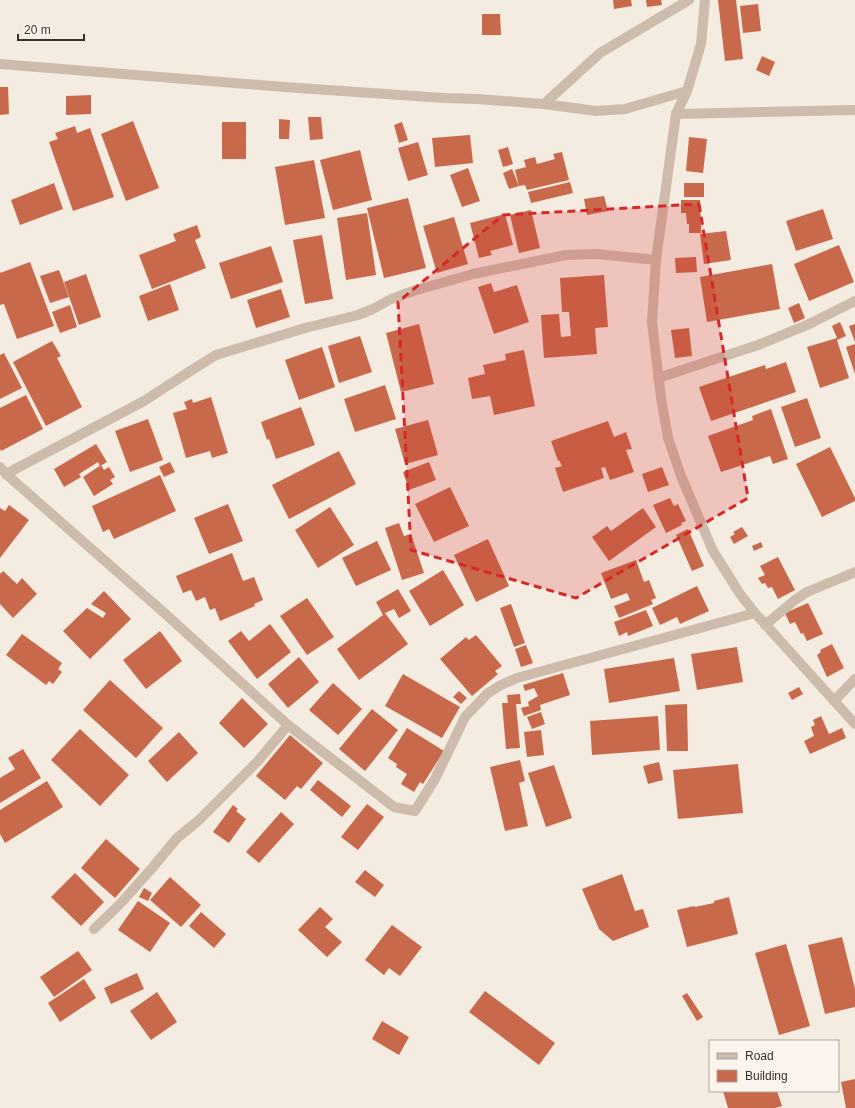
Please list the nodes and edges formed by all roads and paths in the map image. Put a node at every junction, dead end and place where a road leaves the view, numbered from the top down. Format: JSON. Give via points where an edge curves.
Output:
{"nodes":[{"id":1,"x":689,"y":0,"type":"edge"},
{"id":2,"x":705,"y":0,"type":"edge"},
{"id":3,"x":0,"y":64,"type":"edge"},
{"id":4,"x":687,"y":91,"type":"junction"},
{"id":5,"x":544,"y":104,"type":"junction"},
{"id":6,"x":855,"y":110,"type":"edge"},
{"id":7,"x":676,"y":114,"type":"junction"},
{"id":8,"x":656,"y":260,"type":"junction"},
{"id":9,"x":855,"y":302,"type":"edge"},
{"id":10,"x":658,"y":378,"type":"junction"},
{"id":11,"x":3,"y":471,"type":"edge"},
{"id":12,"x":855,"y":572,"type":"edge"},
{"id":13,"x":754,"y":613,"type":"junction"},
{"id":14,"x":765,"y":625,"type":"junction"},
{"id":15,"x":855,"y":680,"type":"edge"},
{"id":16,"x":834,"y":701,"type":"junction"},
{"id":17,"x":855,"y":724,"type":"edge"},
{"id":18,"x":288,"y":725,"type":"junction"},
{"id":19,"x":94,"y":929,"type":"dead end"}],
"edges":[{"from":1,"to":5,"type":"street","via":[[600,53]]},
{"from":2,"to":4,"type":"street","via":[[701,44]]},
{"from":3,"to":5,"type":"street","via":[[284,87]]},
{"from":4,"to":5,"type":"street","via":[[625,109],[596,111]]},
{"from":4,"to":7,"type":"street"},
{"from":6,"to":7,"type":"street"},
{"from":7,"to":8,"type":"street"},
{"from":8,"to":10,"type":"street","via":[[652,322]]},
{"from":8,"to":11,"type":"street","via":[[596,254],[566,255],[473,274],[413,291],[358,315],[216,355],[144,401]]},
{"from":9,"to":10,"type":"street","via":[[758,345]]},
{"from":10,"to":13,"type":"street","via":[[668,438],[681,476],[713,551]]},
{"from":11,"to":18,"type":"street"},
{"from":12,"to":14,"type":"street","via":[[801,596]]},
{"from":13,"to":14,"type":"street"},
{"from":13,"to":18,"type":"street","via":[[517,678],[501,685],[465,717],[435,779],[415,811],[394,807]]},
{"from":14,"to":16,"type":"street"},
{"from":15,"to":16,"type":"street"},
{"from":16,"to":17,"type":"street"},
{"from":18,"to":19,"type":"street","via":[[258,761],[198,822],[177,838],[120,904]]}]}
